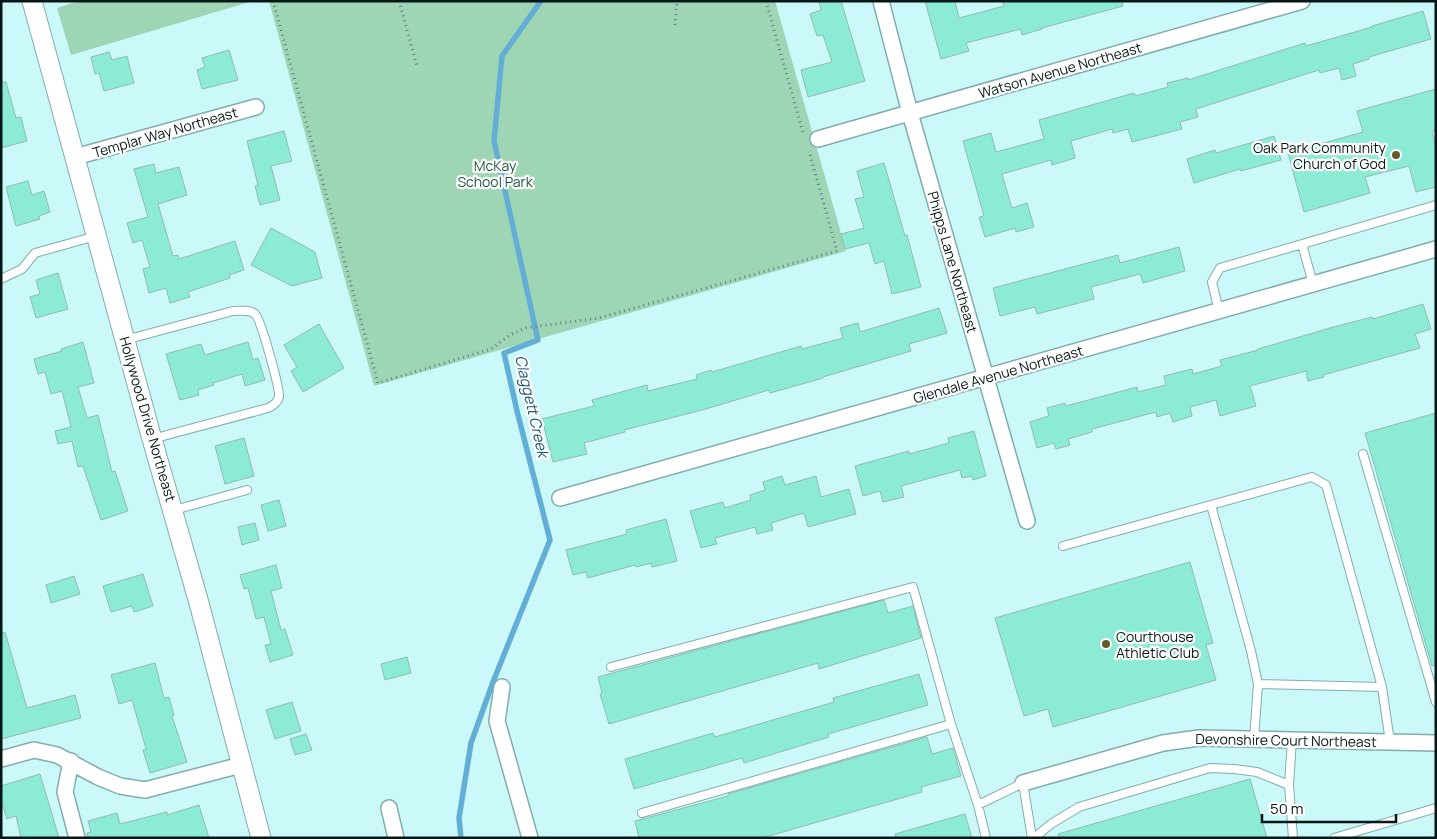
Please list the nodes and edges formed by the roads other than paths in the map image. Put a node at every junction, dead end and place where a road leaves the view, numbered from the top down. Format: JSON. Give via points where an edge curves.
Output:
{"nodes":[{"id":1,"x":32,"y":1,"type":"edge"},
{"id":2,"x":881,"y":1,"type":"edge"},
{"id":3,"x":1302,"y":1,"type":"edge"},
{"id":4,"x":256,"y":107,"type":"dead end"},
{"id":5,"x":910,"y":113,"type":"junction"},
{"id":6,"x":810,"y":140,"type":"road end"},
{"id":7,"x":75,"y":157,"type":"junction"},
{"id":8,"x":1436,"y":205,"type":"edge"},
{"id":9,"x":96,"y":236,"type":"junction"},
{"id":10,"x":1302,"y":244,"type":"junction"},
{"id":11,"x":1436,"y":249,"type":"edge"},
{"id":12,"x":1,"y":280,"type":"edge"},
{"id":13,"x":1313,"y":284,"type":"junction"},
{"id":14,"x":1219,"y":311,"type":"junction"},
{"id":15,"x":126,"y":340,"type":"junction"},
{"id":16,"x":986,"y":378,"type":"junction"},
{"id":17,"x":152,"y":439,"type":"junction"},
{"id":18,"x":1362,"y":454,"type":"dead end"},
{"id":19,"x":247,"y":490,"type":"dead end"},
{"id":20,"x":560,"y":498,"type":"dead end"},
{"id":21,"x":1211,"y":505,"type":"junction"},
{"id":22,"x":173,"y":510,"type":"junction"},
{"id":23,"x":1027,"y":521,"type":"dead end"},
{"id":24,"x":1063,"y":546,"type":"dead end"},
{"id":25,"x":611,"y":667,"type":"dead end"},
{"id":26,"x":1258,"y":684,"type":"junction"},
{"id":27,"x":502,"y":686,"type":"dead end"},
{"id":28,"x":1382,"y":687,"type":"junction"},
{"id":29,"x":1436,"y":702,"type":"edge"},
{"id":30,"x":951,"y":724,"type":"junction"},
{"id":31,"x":1254,"y":739,"type":"junction"},
{"id":32,"x":1292,"y":740,"type":"junction"},
{"id":33,"x":1390,"y":742,"type":"junction"},
{"id":34,"x":1436,"y":743,"type":"edge"},
{"id":35,"x":1,"y":759,"type":"edge"},
{"id":36,"x":70,"y":761,"type":"junction"},
{"id":37,"x":241,"y":765,"type":"junction"},
{"id":38,"x":1022,"y":783,"type":"junction"},
{"id":39,"x":1289,"y":784,"type":"junction"},
{"id":40,"x":978,"y":805,"type":"junction"},
{"id":41,"x":389,"y":808,"type":"dead end"},
{"id":42,"x":1436,"y":808,"type":"edge"},
{"id":43,"x":642,"y":813,"type":"dead end"},
{"id":44,"x":78,"y":838,"type":"edge"},
{"id":45,"x":261,"y":838,"type":"edge"},
{"id":46,"x":396,"y":838,"type":"edge"},
{"id":47,"x":530,"y":838,"type":"edge"},
{"id":48,"x":986,"y":838,"type":"edge"},
{"id":49,"x":1033,"y":838,"type":"edge"},
{"id":50,"x":1293,"y":838,"type":"edge"},
{"id":51,"x":1334,"y":838,"type":"edge"}],
"edges":[{"from":1,"to":7,"type":"street","name":"Hollywood Drive Northeast"},
{"from":2,"to":5,"type":"street","name":"Phipps Lane Northeast"},
{"from":3,"to":5,"type":"street","name":"Watson Avenue Northeast"},
{"from":4,"to":7,"type":"street","name":"Templar Way Northeast"},
{"from":5,"to":6,"type":"street","name":"Watson Avenue Northeast"},
{"from":5,"to":16,"type":"street","name":"Phipps Lane Northeast"},
{"from":7,"to":9,"type":"street","name":"Hollywood Drive Northeast"},
{"from":8,"to":10,"type":"lane"},
{"from":9,"to":12,"type":"lane","via":[[35,254],[22,269]]},
{"from":9,"to":15,"type":"street","name":"Hollywood Drive Northeast"},
{"from":10,"to":13,"type":"lane"},
{"from":10,"to":14,"type":"lane","via":[[1220,268],[1212,282]]},
{"from":11,"to":13,"type":"street","name":"Glendale Avenue Northeast"},
{"from":13,"to":14,"type":"street","name":"Glendale Avenue Northeast"},
{"from":14,"to":16,"type":"street","name":"Glendale Avenue Northeast"},
{"from":15,"to":17,"type":"street","name":"Hollywood Drive Northeast"},
{"from":15,"to":17,"type":"lane","via":[[232,311],[251,311],[261,325],[265,340],[279,395],[276,404]]},
{"from":16,"to":20,"type":"street","name":"Glendale Avenue Northeast"},
{"from":16,"to":23,"type":"street","name":"Phipps Lane Northeast"},
{"from":17,"to":22,"type":"street","name":"Hollywood Drive Northeast"},
{"from":18,"to":29,"type":"lane"},
{"from":19,"to":22,"type":"lane"},
{"from":21,"to":24,"type":"lane"},
{"from":21,"to":26,"type":"lane"},
{"from":21,"to":28,"type":"lane","via":[[1312,477],[1326,485]]},
{"from":22,"to":37,"type":"street","name":"Hollywood Drive Northeast"},
{"from":25,"to":30,"type":"lane","via":[[913,587]]},
{"from":26,"to":28,"type":"lane"},
{"from":26,"to":31,"type":"lane"},
{"from":27,"to":47,"type":"street","via":[[497,721]]},
{"from":28,"to":33,"type":"lane"},
{"from":30,"to":40,"type":"lane"},
{"from":30,"to":43,"type":"lane"},
{"from":31,"to":32,"type":"street","name":"Devonshire Court Northeast"},
{"from":31,"to":38,"type":"street","name":"Devonshire Court Northeast","via":[[1199,738],[1163,743]]},
{"from":32,"to":33,"type":"street","name":"Devonshire Court Northeast"},
{"from":32,"to":39,"type":"lane"},
{"from":33,"to":34,"type":"street","name":"Devonshire Court Northeast"},
{"from":35,"to":36,"type":"street","via":[[34,750]]},
{"from":36,"to":37,"type":"street","via":[[120,786],[145,790]]},
{"from":36,"to":44,"type":"street","via":[[65,792]]},
{"from":37,"to":45,"type":"street","name":"Hollywood Drive Northeast"},
{"from":38,"to":40,"type":"lane"},
{"from":38,"to":49,"type":"lane"},
{"from":39,"to":49,"type":"lane","via":[[1257,772],[1210,768],[1080,807]]},
{"from":39,"to":50,"type":"lane"},
{"from":40,"to":48,"type":"lane"},
{"from":41,"to":46,"type":"street"},
{"from":42,"to":51,"type":"lane"}]}
